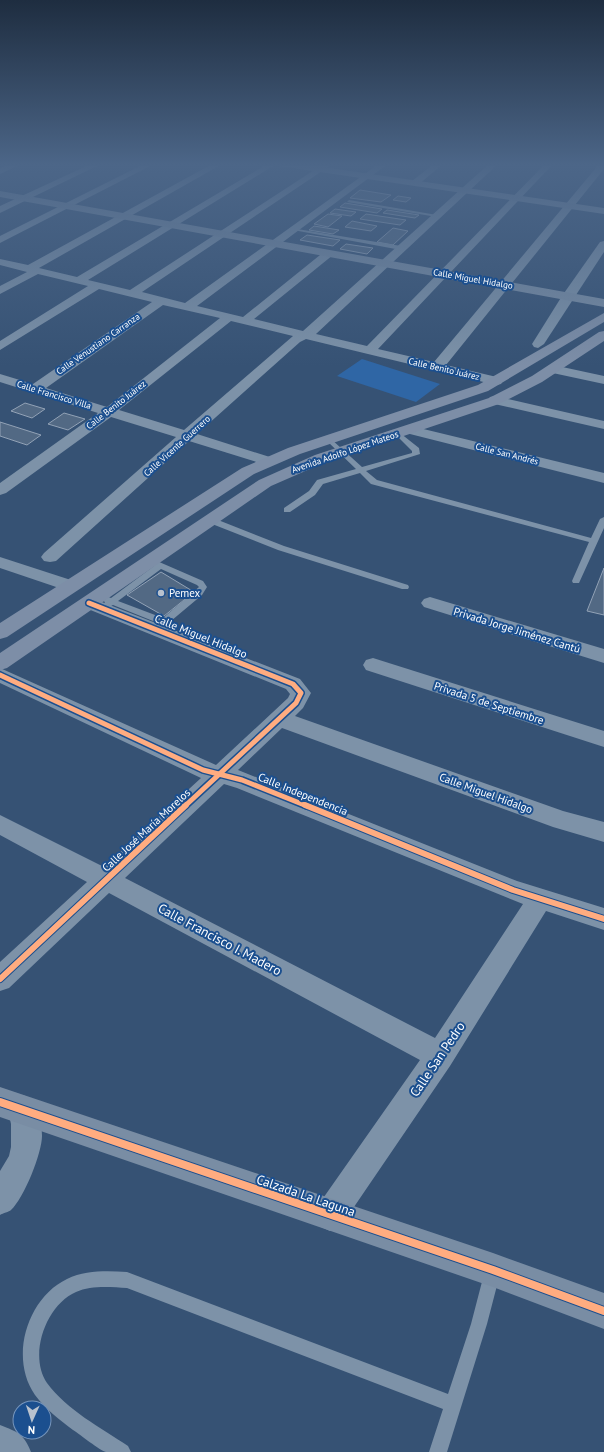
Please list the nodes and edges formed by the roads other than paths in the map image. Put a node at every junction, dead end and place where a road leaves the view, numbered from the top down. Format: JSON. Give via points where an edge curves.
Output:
{"nodes":[{"id":1,"x":18,"y":231,"type":"edge"},
{"id":2,"x":99,"y":231,"type":"edge"},
{"id":3,"x":162,"y":231,"type":"edge"},
{"id":4,"x":204,"y":231,"type":"edge"},
{"id":5,"x":227,"y":231,"type":"edge"},
{"id":6,"x":291,"y":231,"type":"edge"},
{"id":7,"x":302,"y":231,"type":"edge"},
{"id":8,"x":421,"y":231,"type":"edge"},
{"id":9,"x":485,"y":231,"type":"edge"},
{"id":10,"x":548,"y":231,"type":"edge"},
{"id":11,"x":222,"y":234,"type":"junction"},
{"id":12,"x":345,"y":239,"type":"junction"},
{"id":13,"x":0,"y":240,"type":"edge"},
{"id":14,"x":274,"y":244,"type":"junction"},
{"id":15,"x":337,"y":244,"type":"dead end"},
{"id":16,"x":604,"y":244,"type":"edge"},
{"id":17,"x":388,"y":246,"type":"junction"},
{"id":18,"x":401,"y":248,"type":"junction"},
{"id":19,"x":381,"y":252,"type":"dead end"},
{"id":20,"x":329,"y":253,"type":"junction"},
{"id":21,"x":0,"y":262,"type":"edge"},
{"id":22,"x":385,"y":264,"type":"junction"},
{"id":23,"x":32,"y":270,"type":"junction"},
{"id":24,"x":442,"y":274,"type":"junction"},
{"id":25,"x":80,"y":280,"type":"junction"},
{"id":26,"x":98,"y":285,"type":"junction"},
{"id":27,"x":503,"y":285,"type":"junction"},
{"id":28,"x":0,"y":291,"type":"edge"},
{"id":29,"x":133,"y":294,"type":"junction"},
{"id":30,"x":568,"y":296,"type":"junction"},
{"id":31,"x":162,"y":300,"type":"junction"},
{"id":32,"x":604,"y":303,"type":"edge"},
{"id":33,"x":187,"y":307,"type":"junction"},
{"id":34,"x":229,"y":317,"type":"junction"},
{"id":35,"x":604,"y":317,"type":"edge"},
{"id":36,"x":245,"y":320,"type":"junction"},
{"id":37,"x":304,"y":335,"type":"junction"},
{"id":38,"x":602,"y":338,"type":"edge"},
{"id":39,"x":538,"y":344,"type":"dead end"},
{"id":40,"x":0,"y":346,"type":"edge"},
{"id":41,"x":369,"y":351,"type":"junction"},
{"id":42,"x":437,"y":367,"type":"junction"},
{"id":43,"x":553,"y":369,"type":"junction"},
{"id":44,"x":0,"y":378,"type":"edge"},
{"id":45,"x":604,"y":380,"type":"edge"},
{"id":46,"x":496,"y":381,"type":"junction"},
{"id":47,"x":35,"y":389,"type":"junction"},
{"id":48,"x":495,"y":400,"type":"junction"},
{"id":49,"x":109,"y":412,"type":"junction"},
{"id":50,"x":604,"y":425,"type":"edge"},
{"id":51,"x":404,"y":432,"type":"junction"},
{"id":52,"x":188,"y":435,"type":"junction"},
{"id":53,"x":329,"y":440,"type":"junction"},
{"id":54,"x":342,"y":453,"type":"junction"},
{"id":55,"x":268,"y":461,"type":"junction"},
{"id":56,"x":360,"y":470,"type":"junction"},
{"id":57,"x":604,"y":478,"type":"edge"},
{"id":58,"x":0,"y":490,"type":"edge"},
{"id":59,"x":287,"y":510,"type":"dead end"},
{"id":60,"x":604,"y":519,"type":"edge"},
{"id":61,"x":210,"y":520,"type":"junction"},
{"id":62,"x":593,"y":541,"type":"junction"},
{"id":63,"x":50,"y":558,"type":"dead end"},
{"id":64,"x":0,"y":562,"type":"edge"},
{"id":65,"x":155,"y":564,"type":"junction"},
{"id":66,"x":576,"y":581,"type":"dead end"},
{"id":67,"x":71,"y":586,"type":"junction"},
{"id":68,"x":405,"y":587,"type":"dead end"},
{"id":69,"x":100,"y":602,"type":"junction"},
{"id":70,"x":430,"y":603,"type":"dead end"},
{"id":71,"x":160,"y":626,"type":"junction"},
{"id":72,"x":3,"y":630,"type":"edge"},
{"id":73,"x":32,"y":643,"type":"junction"},
{"id":74,"x":604,"y":656,"type":"edge"},
{"id":75,"x":0,"y":663,"type":"edge"},
{"id":76,"x":374,"y":665,"type":"dead end"},
{"id":77,"x":0,"y":675,"type":"edge"},
{"id":78,"x":301,"y":693,"type":"joint"},
{"id":79,"x":279,"y":719,"type":"junction"},
{"id":80,"x":604,"y":739,"type":"edge"},
{"id":81,"x":221,"y":774,"type":"junction"},
{"id":82,"x":0,"y":824,"type":"edge"},
{"id":83,"x":604,"y":832,"type":"edge"},
{"id":84,"x":107,"y":879,"type":"junction"},
{"id":85,"x":539,"y":900,"type":"junction"},
{"id":86,"x":604,"y":919,"type":"edge"},
{"id":87,"x":0,"y":979,"type":"edge"},
{"id":88,"x":440,"y":1056,"type":"junction"},
{"id":89,"x":11,"y":1106,"type":"edge"},
{"id":90,"x":0,"y":1200,"type":"edge"},
{"id":91,"x":330,"y":1215,"type":"junction"},
{"id":92,"x":493,"y":1270,"type":"junction"},
{"id":93,"x":604,"y":1311,"type":"edge"},
{"id":94,"x":453,"y":1404,"type":"junction"},
{"id":95,"x":0,"y":1443,"type":"edge"},
{"id":96,"x":13,"y":1452,"type":"edge"},
{"id":97,"x":122,"y":1452,"type":"edge"},
{"id":98,"x":438,"y":1452,"type":"edge"}],
"edges":[{"from":1,"to":13,"type":"street"},
{"from":2,"to":23,"type":"street"},
{"from":3,"to":25,"type":"street"},
{"from":4,"to":11,"type":"street","name":"Calle Miguel Hidalgo"},
{"from":5,"to":11,"type":"street"},
{"from":6,"to":14,"type":"street"},
{"from":7,"to":12,"type":"lane"},
{"from":8,"to":18,"type":"street","name":"Calle Vicente Guerrero"},
{"from":9,"to":24,"type":"street"},
{"from":10,"to":27,"type":"street"},
{"from":11,"to":14,"type":"street","name":"Calle Miguel Hidalgo"},
{"from":11,"to":29,"type":"street"},
{"from":12,"to":15,"type":"lane"},
{"from":12,"to":17,"type":"lane"},
{"from":14,"to":20,"type":"street","name":"Calle Miguel Hidalgo"},
{"from":14,"to":33,"type":"street"},
{"from":16,"to":30,"type":"street"},
{"from":17,"to":18,"type":"lane"},
{"from":17,"to":19,"type":"lane"},
{"from":18,"to":22,"type":"street","name":"Calle Vicente Guerrero"},
{"from":20,"to":22,"type":"street","name":"Calle Miguel Hidalgo"},
{"from":20,"to":36,"type":"street"},
{"from":21,"to":23,"type":"street","name":"Calle Benito Juárez"},
{"from":22,"to":24,"type":"street","name":"Calle Miguel Hidalgo"},
{"from":22,"to":37,"type":"street","name":"Calle Vicente Guerrero","via":[[311,332]]},
{"from":23,"to":25,"type":"street","name":"Calle Benito Juárez"},
{"from":23,"to":28,"type":"street"},
{"from":24,"to":27,"type":"street","name":"Calle Miguel Hidalgo"},
{"from":24,"to":41,"type":"street"},
{"from":25,"to":26,"type":"street","name":"Calle Benito Juárez"},
{"from":26,"to":29,"type":"street","name":"Calle Benito Juárez"},
{"from":26,"to":40,"type":"street"},
{"from":27,"to":30,"type":"street","name":"Calle Miguel Hidalgo"},
{"from":27,"to":42,"type":"street"},
{"from":29,"to":31,"type":"street","name":"Calle Benito Juárez"},
{"from":30,"to":32,"type":"street","name":"Calle Miguel Hidalgo"},
{"from":30,"to":39,"type":"street"},
{"from":31,"to":33,"type":"street","name":"Calle Benito Juárez"},
{"from":31,"to":47,"type":"street","name":"Calle Venustiano Carranza"},
{"from":33,"to":34,"type":"street","name":"Calle Benito Juárez"},
{"from":34,"to":36,"type":"street","name":"Calle Benito Juárez"},
{"from":34,"to":49,"type":"street","name":"Calle Benito Juárez"},
{"from":35,"to":46,"type":"main road","name":"Avenida Adolfo López Mateos"},
{"from":36,"to":37,"type":"street","name":"Calle Benito Juárez"},
{"from":37,"to":41,"type":"street","name":"Calle Benito Juárez"},
{"from":37,"to":52,"type":"street","name":"Calle Vicente Guerrero","via":[[296,339]]},
{"from":38,"to":43,"type":"main road","name":"Avenida Adolfo López Mateos"},
{"from":41,"to":42,"type":"street","name":"Calle Benito Juárez"},
{"from":42,"to":46,"type":"street","name":"Calle Benito Juárez"},
{"from":43,"to":45,"type":"street"},
{"from":43,"to":48,"type":"main road","name":"Avenida Adolfo López Mateos"},
{"from":44,"to":47,"type":"street","name":"Calle Francisco Villa"},
{"from":46,"to":53,"type":"main road","name":"Avenida Adolfo López Mateos","via":[[473,392]]},
{"from":47,"to":49,"type":"street","name":"Calle Francisco Villa"},
{"from":48,"to":50,"type":"street"},
{"from":48,"to":51,"type":"main road","name":"Avenida Adolfo López Mateos"},
{"from":49,"to":52,"type":"street","name":"Calle Francisco Villa"},
{"from":49,"to":58,"type":"street","name":"Calle Benito Juárez"},
{"from":51,"to":54,"type":"main road","name":"Avenida Adolfo López Mateos"},
{"from":51,"to":56,"type":"lane","via":[[416,454]]},
{"from":51,"to":57,"type":"street","name":"Calle San Andrés"},
{"from":52,"to":55,"type":"street","name":"Calle Francisco Villa"},
{"from":52,"to":63,"type":"street","name":"Calle Vicente Guerrero"},
{"from":53,"to":54,"type":"lane"},
{"from":53,"to":55,"type":"main road","name":"Avenida Adolfo López Mateos"},
{"from":54,"to":56,"type":"lane"},
{"from":54,"to":61,"type":"main road","name":"Avenida Adolfo López Mateos","via":[[284,473]]},
{"from":55,"to":67,"type":"main road","name":"Avenida Adolfo López Mateos","via":[[224,486]]},
{"from":56,"to":59,"type":"lane","via":[[320,482],[312,493]]},
{"from":56,"to":62,"type":"lane","via":[[378,483]]},
{"from":60,"to":62,"type":"lane"},
{"from":61,"to":65,"type":"main road","name":"Avenida Adolfo López Mateos"},
{"from":61,"to":68,"type":"lane","via":[[281,548]]},
{"from":62,"to":66,"type":"lane"},
{"from":64,"to":67,"type":"street"},
{"from":65,"to":69,"type":"main road","name":"Avenida Adolfo López Mateos"},
{"from":65,"to":71,"type":"lane","via":[[200,582],[203,587]]},
{"from":67,"to":72,"type":"main road","name":"Avenida Adolfo López Mateos"},
{"from":69,"to":71,"type":"street","name":"Calle Miguel Hidalgo"},
{"from":69,"to":73,"type":"main road","name":"Avenida Adolfo López Mateos"},
{"from":70,"to":74,"type":"street","name":"Privada Jorge Jiménez Cantú"},
{"from":71,"to":78,"type":"street","name":"Calle Miguel Hidalgo","via":[[293,684]]},
{"from":72,"to":73,"type":"main road"},
{"from":73,"to":75,"type":"main road","name":"Avenida Adolfo López Mateos"},
{"from":76,"to":80,"type":"street","name":"Privada 5 de Septiembre"},
{"from":77,"to":81,"type":"street","name":"Calle Independencia","via":[[203,770]]},
{"from":78,"to":79,"type":"street","name":"Calle José María Morelos","via":[[296,703]]},
{"from":79,"to":81,"type":"street","name":"Calle José María Morelos"},
{"from":79,"to":83,"type":"street","name":"Calle Miguel Hidalgo","via":[[561,820]]},
{"from":81,"to":84,"type":"street","name":"Calle José María Morelos"},
{"from":81,"to":85,"type":"street","name":"Calle Independencia","via":[[242,780]]},
{"from":82,"to":84,"type":"street","name":"Calle Francisco I. Madero"},
{"from":84,"to":87,"type":"street","name":"Calle José María Morelos"},
{"from":84,"to":88,"type":"street","name":"Calle Francisco I. Madero"},
{"from":85,"to":86,"type":"street","name":"Calle Independencia"},
{"from":85,"to":88,"type":"street","name":"Calle San Pedro"},
{"from":88,"to":91,"type":"street","name":"Calle San Pedro"},
{"from":89,"to":90,"type":"street","via":[[28,1129],[28,1143],[23,1160]]},
{"from":89,"to":91,"type":"street","name":"Calzada La Laguna"},
{"from":91,"to":92,"type":"street","name":"Calzada La Laguna"},
{"from":92,"to":93,"type":"street","name":"Calzada La Laguna"},
{"from":92,"to":94,"type":"lane","via":[[479,1324]]},
{"from":94,"to":97,"type":"lane","via":[[127,1280],[98,1280],[68,1286],[51,1301],[40,1316],[33,1335],[32,1357],[36,1378],[50,1399],[71,1418]]},
{"from":94,"to":98,"type":"lane"},
{"from":95,"to":96,"type":"street"}]}
